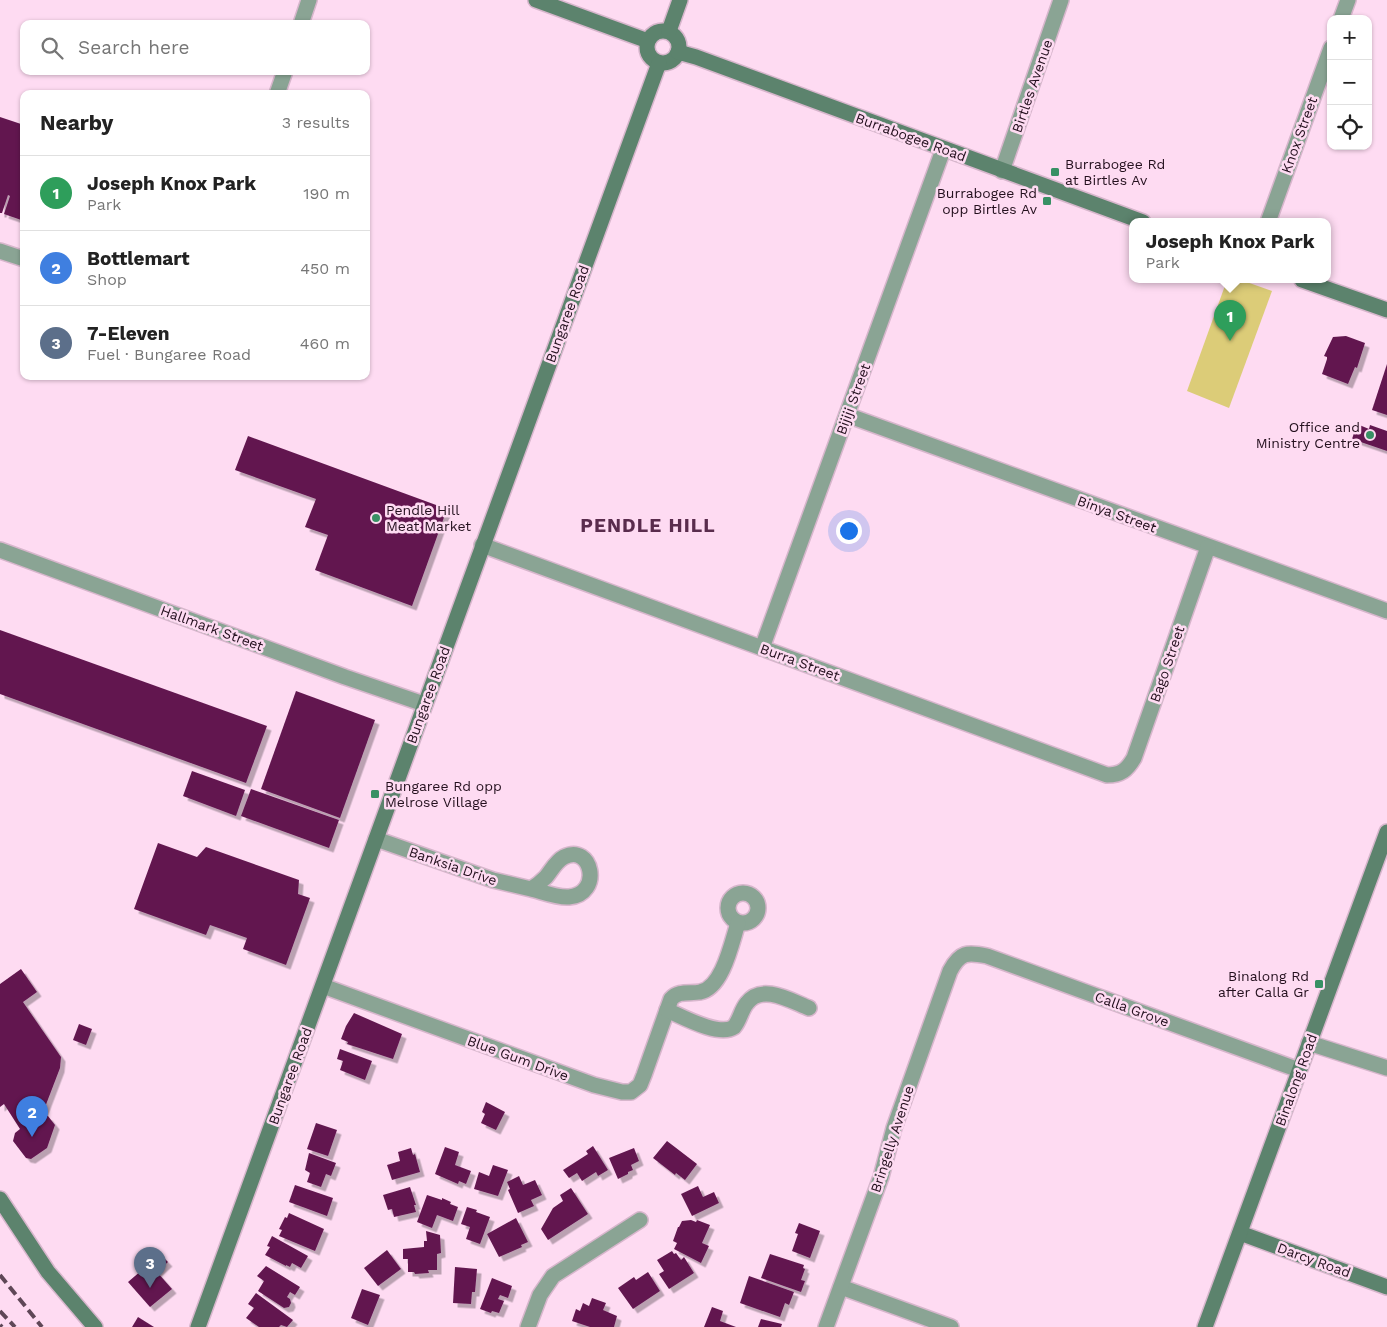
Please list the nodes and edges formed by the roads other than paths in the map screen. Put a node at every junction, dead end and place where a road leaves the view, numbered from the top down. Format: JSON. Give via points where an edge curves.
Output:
{"nodes":[{"id":1,"x":309,"y":0,"type":"edge"},
{"id":2,"x":536,"y":0,"type":"edge"},
{"id":3,"x":680,"y":0,"type":"edge"},
{"id":4,"x":1062,"y":0,"type":"edge"},
{"id":5,"x":1348,"y":0,"type":"edge"},
{"id":6,"x":1342,"y":15,"type":"edge"},
{"id":7,"x":302,"y":20,"type":"edge"},
{"id":8,"x":669,"y":31,"type":"junction"},
{"id":9,"x":648,"y":40,"type":"junction"},
{"id":10,"x":678,"y":52,"type":"junction"},
{"id":11,"x":1327,"y":59,"type":"edge"},
{"id":12,"x":659,"y":63,"type":"junction"},
{"id":13,"x":284,"y":75,"type":"edge"},
{"id":14,"x":278,"y":90,"type":"edge"},
{"id":15,"x":943,"y":150,"type":"junction"},
{"id":16,"x":1002,"y":171,"type":"junction"},
{"id":17,"x":1132,"y":218,"type":"edge"},
{"id":18,"x":1269,"y":218,"type":"edge"},
{"id":19,"x":0,"y":251,"type":"edge"},
{"id":20,"x":20,"y":258,"type":"edge"},
{"id":21,"x":1310,"y":283,"type":"edge"},
{"id":22,"x":1387,"y":310,"type":"edge"},
{"id":23,"x":847,"y":415,"type":"junction"},
{"id":24,"x":482,"y":545,"type":"junction"},
{"id":25,"x":1208,"y":547,"type":"junction"},
{"id":26,"x":0,"y":550,"type":"edge"},
{"id":27,"x":1387,"y":611,"type":"edge"},
{"id":28,"x":762,"y":648,"type":"junction"},
{"id":29,"x":424,"y":704,"type":"junction"},
{"id":30,"x":1118,"y":774,"type":"joint"},
{"id":31,"x":1387,"y":832,"type":"edge"},
{"id":32,"x":376,"y":839,"type":"junction"},
{"id":33,"x":531,"y":890,"type":"dead end"},
{"id":34,"x":738,"y":923,"type":"dead end"},
{"id":35,"x":964,"y":954,"type":"joint"},
{"id":36,"x":322,"y":986,"type":"junction"},
{"id":37,"x":809,"y":1008,"type":"dead end"},
{"id":38,"x":667,"y":1010,"type":"junction"},
{"id":39,"x":1309,"y":1044,"type":"junction"},
{"id":40,"x":1387,"y":1068,"type":"edge"},
{"id":41,"x":1299,"y":1070,"type":"junction"},
{"id":42,"x":0,"y":1200,"type":"edge"},
{"id":43,"x":640,"y":1220,"type":"dead end"},
{"id":44,"x":1240,"y":1233,"type":"junction"},
{"id":45,"x":841,"y":1287,"type":"junction"},
{"id":46,"x":1387,"y":1287,"type":"edge"},
{"id":47,"x":95,"y":1327,"type":"edge"},
{"id":48,"x":198,"y":1327,"type":"edge"},
{"id":49,"x":528,"y":1327,"type":"edge"},
{"id":50,"x":826,"y":1327,"type":"edge"},
{"id":51,"x":952,"y":1327,"type":"edge"},
{"id":52,"x":1206,"y":1327,"type":"edge"}],
"edges":[{"from":1,"to":7,"type":"street"},
{"from":2,"to":9,"type":"street"},
{"from":3,"to":8,"type":"street"},
{"from":4,"to":16,"type":"street","name":"Birtles Avenue"},
{"from":5,"to":6,"type":"street"},
{"from":8,"to":9,"type":"street","via":[[657,31]]},
{"from":8,"to":10,"type":"street","via":[[678,41]]},
{"from":9,"to":12,"type":"street","via":[[649,55]]},
{"from":10,"to":12,"type":"street","via":[[672,60]]},
{"from":10,"to":15,"type":"street","name":"Burrabogee Road"},
{"from":11,"to":18,"type":"street","name":"Knox Street"},
{"from":12,"to":24,"type":"street","name":"Bungaree Road"},
{"from":13,"to":14,"type":"street"},
{"from":15,"to":16,"type":"street","name":"Burrabogee Road"},
{"from":15,"to":23,"type":"street","name":"Bijiji Street"},
{"from":16,"to":17,"type":"street","name":"Burrabogee Road"},
{"from":19,"to":20,"type":"street"},
{"from":21,"to":22,"type":"street"},
{"from":23,"to":25,"type":"street","name":"Binya Street"},
{"from":23,"to":28,"type":"street","name":"Bijiji Street"},
{"from":24,"to":28,"type":"street","name":"Burra Street"},
{"from":24,"to":29,"type":"street","name":"Bungaree Road"},
{"from":25,"to":27,"type":"street","name":"Binya Street"},
{"from":25,"to":30,"type":"street","name":"Bago Street","via":[[1134,758]]},
{"from":26,"to":29,"type":"street","name":"Hallmark Street"},
{"from":28,"to":30,"type":"street","name":"Burra Street","via":[[1107,774]]},
{"from":29,"to":32,"type":"street","name":"Bungaree Road"},
{"from":31,"to":39,"type":"street","name":"Binalong Road"},
{"from":32,"to":33,"type":"street","name":"Banksia Drive"},
{"from":32,"to":36,"type":"street","name":"Bungaree Road"},
{"from":34,"to":38,"type":"street","name":"Blue Gum Drive","via":[[718,980],[705,991],[674,995]]},
{"from":35,"to":41,"type":"street","name":"Calla Grove","via":[[987,956]]},
{"from":35,"to":45,"type":"street","name":"Bringelly Avenue","via":[[950,971]]},
{"from":36,"to":38,"type":"street","name":"Blue Gum Drive","via":[[594,1085],[627,1092],[640,1085]]},
{"from":36,"to":48,"type":"street","name":"Bungaree Road"},
{"from":37,"to":38,"type":"street","via":[[761,993],[748,1001],[734,1027],[724,1031]]},
{"from":39,"to":40,"type":"street"},
{"from":39,"to":41,"type":"street","name":"Binalong Road"},
{"from":41,"to":44,"type":"street","name":"Binalong Road"},
{"from":42,"to":47,"type":"street","via":[[48,1272]]},
{"from":43,"to":49,"type":"street","via":[[553,1276],[540,1295]]},
{"from":44,"to":46,"type":"street","name":"Darcy Road"},
{"from":44,"to":52,"type":"street","name":"Binalong Road"},
{"from":45,"to":50,"type":"street","name":"Bringelly Avenue"},
{"from":45,"to":51,"type":"street"}]}
